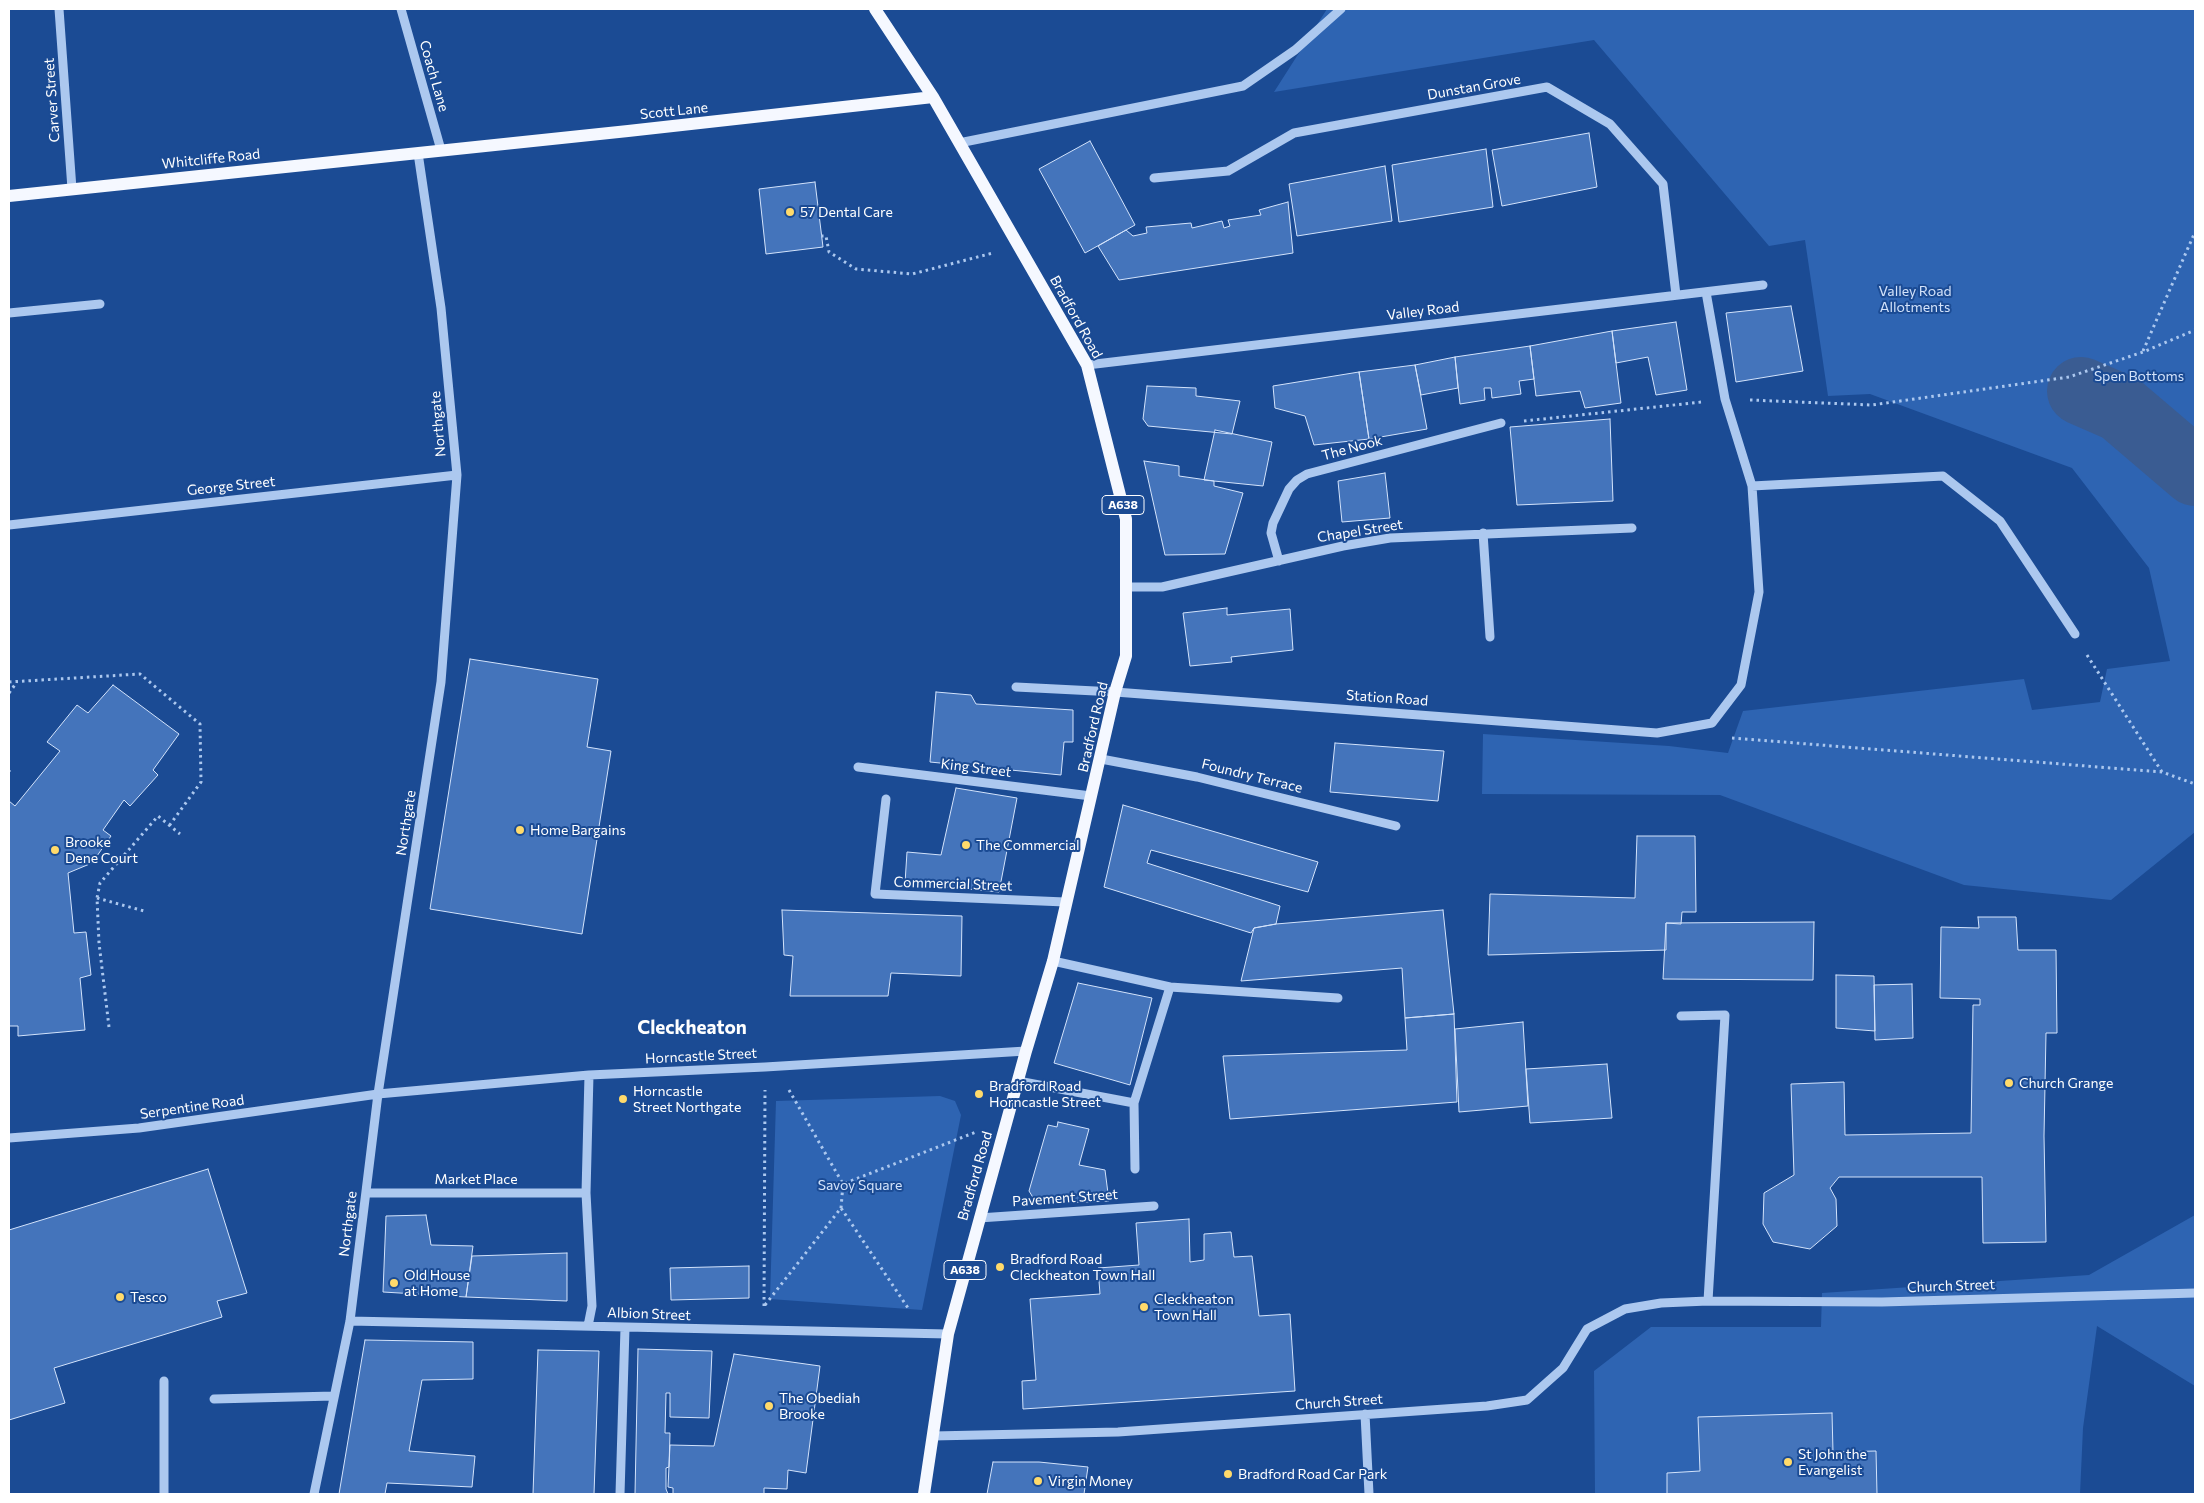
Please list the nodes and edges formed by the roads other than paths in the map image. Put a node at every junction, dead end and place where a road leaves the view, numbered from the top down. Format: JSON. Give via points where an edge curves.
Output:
{"nodes":[{"id":1,"x":59,"y":9,"type":"edge"},
{"id":2,"x":401,"y":9,"type":"edge"},
{"id":3,"x":875,"y":9,"type":"edge"},
{"id":4,"x":1341,"y":9,"type":"edge"},
{"id":5,"x":933,"y":97,"type":"junction"},
{"id":6,"x":959,"y":143,"type":"junction"},
{"id":7,"x":441,"y":150,"type":"junction"},
{"id":8,"x":418,"y":153,"type":"junction"},
{"id":9,"x":1154,"y":178,"type":"dead end"},
{"id":10,"x":72,"y":189,"type":"junction"},
{"id":11,"x":9,"y":196,"type":"edge"},
{"id":12,"x":1763,"y":285,"type":"dead end"},
{"id":13,"x":1706,"y":292,"type":"junction"},
{"id":14,"x":1676,"y":295,"type":"junction"},
{"id":15,"x":100,"y":304,"type":"dead end"},
{"id":16,"x":9,"y":312,"type":"edge"},
{"id":17,"x":1087,"y":365,"type":"junction"},
{"id":18,"x":1501,"y":423,"type":"road end"},
{"id":19,"x":457,"y":475,"type":"junction"},
{"id":20,"x":1752,"y":486,"type":"junction"},
{"id":21,"x":9,"y":525,"type":"edge"},
{"id":22,"x":1632,"y":528,"type":"dead end"},
{"id":23,"x":1483,"y":534,"type":"junction"},
{"id":24,"x":1279,"y":561,"type":"junction"},
{"id":25,"x":1127,"y":587,"type":"junction"},
{"id":26,"x":2075,"y":634,"type":"road end"},
{"id":27,"x":1490,"y":637,"type":"dead end"},
{"id":28,"x":1016,"y":687,"type":"dead end"},
{"id":29,"x":1115,"y":692,"type":"junction"},
{"id":30,"x":1101,"y":759,"type":"junction"},
{"id":31,"x":858,"y":767,"type":"dead end"},
{"id":32,"x":1092,"y":796,"type":"junction"},
{"id":33,"x":886,"y":799,"type":"dead end"},
{"id":34,"x":1396,"y":826,"type":"dead end"},
{"id":35,"x":1065,"y":902,"type":"junction"},
{"id":36,"x":1053,"y":961,"type":"junction"},
{"id":37,"x":1170,"y":987,"type":"junction"},
{"id":38,"x":1338,"y":998,"type":"dead end"},
{"id":39,"x":1681,"y":1016,"type":"dead end"},
{"id":40,"x":1026,"y":1051,"type":"junction"},
{"id":41,"x":589,"y":1075,"type":"junction"},
{"id":42,"x":1018,"y":1081,"type":"junction"},
{"id":43,"x":378,"y":1094,"type":"junction"},
{"id":44,"x":1134,"y":1104,"type":"junction"},
{"id":45,"x":9,"y":1138,"type":"edge"},
{"id":46,"x":1135,"y":1169,"type":"dead end"},
{"id":47,"x":366,"y":1193,"type":"junction"},
{"id":48,"x":586,"y":1193,"type":"junction"},
{"id":49,"x":1154,"y":1206,"type":"dead end"},
{"id":50,"x":978,"y":1218,"type":"junction"},
{"id":51,"x":2195,"y":1293,"type":"edge"},
{"id":52,"x":1708,"y":1301,"type":"junction"},
{"id":53,"x":350,"y":1321,"type":"junction"},
{"id":54,"x":588,"y":1326,"type":"junction"},
{"id":55,"x":625,"y":1328,"type":"junction"},
{"id":56,"x":948,"y":1334,"type":"junction"},
{"id":57,"x":164,"y":1381,"type":"dead end"},
{"id":58,"x":334,"y":1396,"type":"junction"},
{"id":59,"x":214,"y":1399,"type":"dead end"},
{"id":60,"x":1365,"y":1414,"type":"junction"},
{"id":61,"x":932,"y":1436,"type":"junction"},
{"id":62,"x":164,"y":1494,"type":"edge"},
{"id":63,"x":314,"y":1494,"type":"edge"},
{"id":64,"x":620,"y":1494,"type":"edge"},
{"id":65,"x":924,"y":1494,"type":"edge"},
{"id":66,"x":1369,"y":1494,"type":"edge"}],
"edges":[{"from":1,"to":10,"type":"street","name":"Carver Street"},
{"from":2,"to":7,"type":"street","name":"Coach Lane"},
{"from":3,"to":5,"type":"main road","name":"Bradford Road","number":"A638"},
{"from":4,"to":6,"type":"street","via":[[1295,50],[1243,86]]},
{"from":5,"to":6,"type":"main road","name":"Bradford Road","number":"A638"},
{"from":5,"to":7,"type":"main road","name":"Scott Lane"},
{"from":6,"to":17,"type":"main road","name":"Bradford Road","number":"A638"},
{"from":7,"to":8,"type":"main road","name":"Scott Lane"},
{"from":8,"to":10,"type":"main road","name":"Whitcliffe Road"},
{"from":8,"to":19,"type":"street","name":"Northgate","via":[[441,308]]},
{"from":9,"to":14,"type":"street","name":"Dunstan Grove","via":[[1228,171],[1294,133],[1547,88],[1610,124],[1663,184]]},
{"from":10,"to":11,"type":"main road","name":"Whitcliffe Road"},
{"from":12,"to":13,"type":"street","name":"Valley Road"},
{"from":13,"to":14,"type":"street","name":"Valley Road"},
{"from":13,"to":20,"type":"street","name":"Station Road","via":[[1724,400]]},
{"from":14,"to":17,"type":"street","name":"Valley Road"},
{"from":15,"to":16,"type":"street"},
{"from":17,"to":25,"type":"main road","name":"Bradford Road","number":"A638","via":[[1126,518]]},
{"from":18,"to":24,"type":"street","name":"The Nook","via":[[1307,474],[1297,480],[1289,489],[1273,523],[1271,534]]},
{"from":19,"to":21,"type":"street","name":"George Street"},
{"from":19,"to":43,"type":"street","name":"Northgate","via":[[439,702]]},
{"from":20,"to":26,"type":"street","via":[[1943,476],[2000,521]]},
{"from":20,"to":29,"type":"street","name":"Station Road","via":[[1759,592],[1742,685],[1712,723],[1657,732]]},
{"from":22,"to":23,"type":"street","name":"Chapel Street"},
{"from":23,"to":24,"type":"street","name":"Chapel Street","via":[[1390,538]]},
{"from":23,"to":27,"type":"street"},
{"from":24,"to":25,"type":"street","name":"Chapel Street","via":[[1162,587]]},
{"from":25,"to":29,"type":"main road","name":"Bradford Road","number":"A638","via":[[1126,656]]},
{"from":28,"to":29,"type":"street","name":"Station Road"},
{"from":29,"to":30,"type":"main road","name":"Bradford Road","number":"A638"},
{"from":30,"to":32,"type":"main road","name":"Bradford Road","number":"A638"},
{"from":30,"to":34,"type":"street","name":"Foundry Terrace","via":[[1197,777]]},
{"from":31,"to":32,"type":"street","name":"King Street"},
{"from":32,"to":35,"type":"main road","name":"Bradford Road","number":"A638"},
{"from":33,"to":35,"type":"street","name":"Commercial Street","via":[[875,894]]},
{"from":35,"to":36,"type":"main road","name":"Bradford Road","number":"A638"},
{"from":36,"to":37,"type":"street"},
{"from":36,"to":40,"type":"main road","name":"Bradford Road","number":"A638"},
{"from":37,"to":38,"type":"street"},
{"from":37,"to":44,"type":"street"},
{"from":39,"to":52,"type":"street","via":[[1725,1015]]},
{"from":40,"to":41,"type":"street","name":"Horncastle Street"},
{"from":40,"to":42,"type":"main road","name":"Bradford Road","number":"A638"},
{"from":41,"to":43,"type":"street","name":"Horncastle Street"},
{"from":41,"to":48,"type":"street"},
{"from":42,"to":44,"type":"street"},
{"from":42,"to":50,"type":"main road","name":"Bradford Road","number":"A638"},
{"from":43,"to":45,"type":"street","name":"Serpentine Road","via":[[139,1128]]},
{"from":43,"to":47,"type":"street","name":"Northgate"},
{"from":44,"to":46,"type":"street"},
{"from":47,"to":48,"type":"street","name":"Market Place"},
{"from":47,"to":53,"type":"street","name":"Northgate"},
{"from":48,"to":54,"type":"street","via":[[592,1306]]},
{"from":49,"to":50,"type":"street","name":"Pavement Street"},
{"from":50,"to":56,"type":"main road","name":"Bradford Road","number":"A638"},
{"from":51,"to":52,"type":"street","name":"Church Street","via":[[1882,1302]]},
{"from":52,"to":60,"type":"street","name":"Church Street","via":[[1661,1303],[1625,1309],[1594,1325],[1587,1329],[1563,1368],[1527,1400],[1487,1406]]},
{"from":53,"to":54,"type":"street","name":"Albion Street"},
{"from":53,"to":58,"type":"street","name":"Northgate"},
{"from":54,"to":55,"type":"street","name":"Albion Street"},
{"from":55,"to":56,"type":"street","name":"Albion Street"},
{"from":55,"to":64,"type":"street"},
{"from":56,"to":61,"type":"main road","name":"Bradford Road","number":"A638"},
{"from":57,"to":62,"type":"street"},
{"from":58,"to":59,"type":"street"},
{"from":58,"to":63,"type":"street","name":"Northgate"},
{"from":60,"to":61,"type":"street","name":"Church Street","via":[[1118,1432]]},
{"from":60,"to":66,"type":"street"},
{"from":61,"to":65,"type":"main road","name":"Bradford Road","number":"A638"}]}
